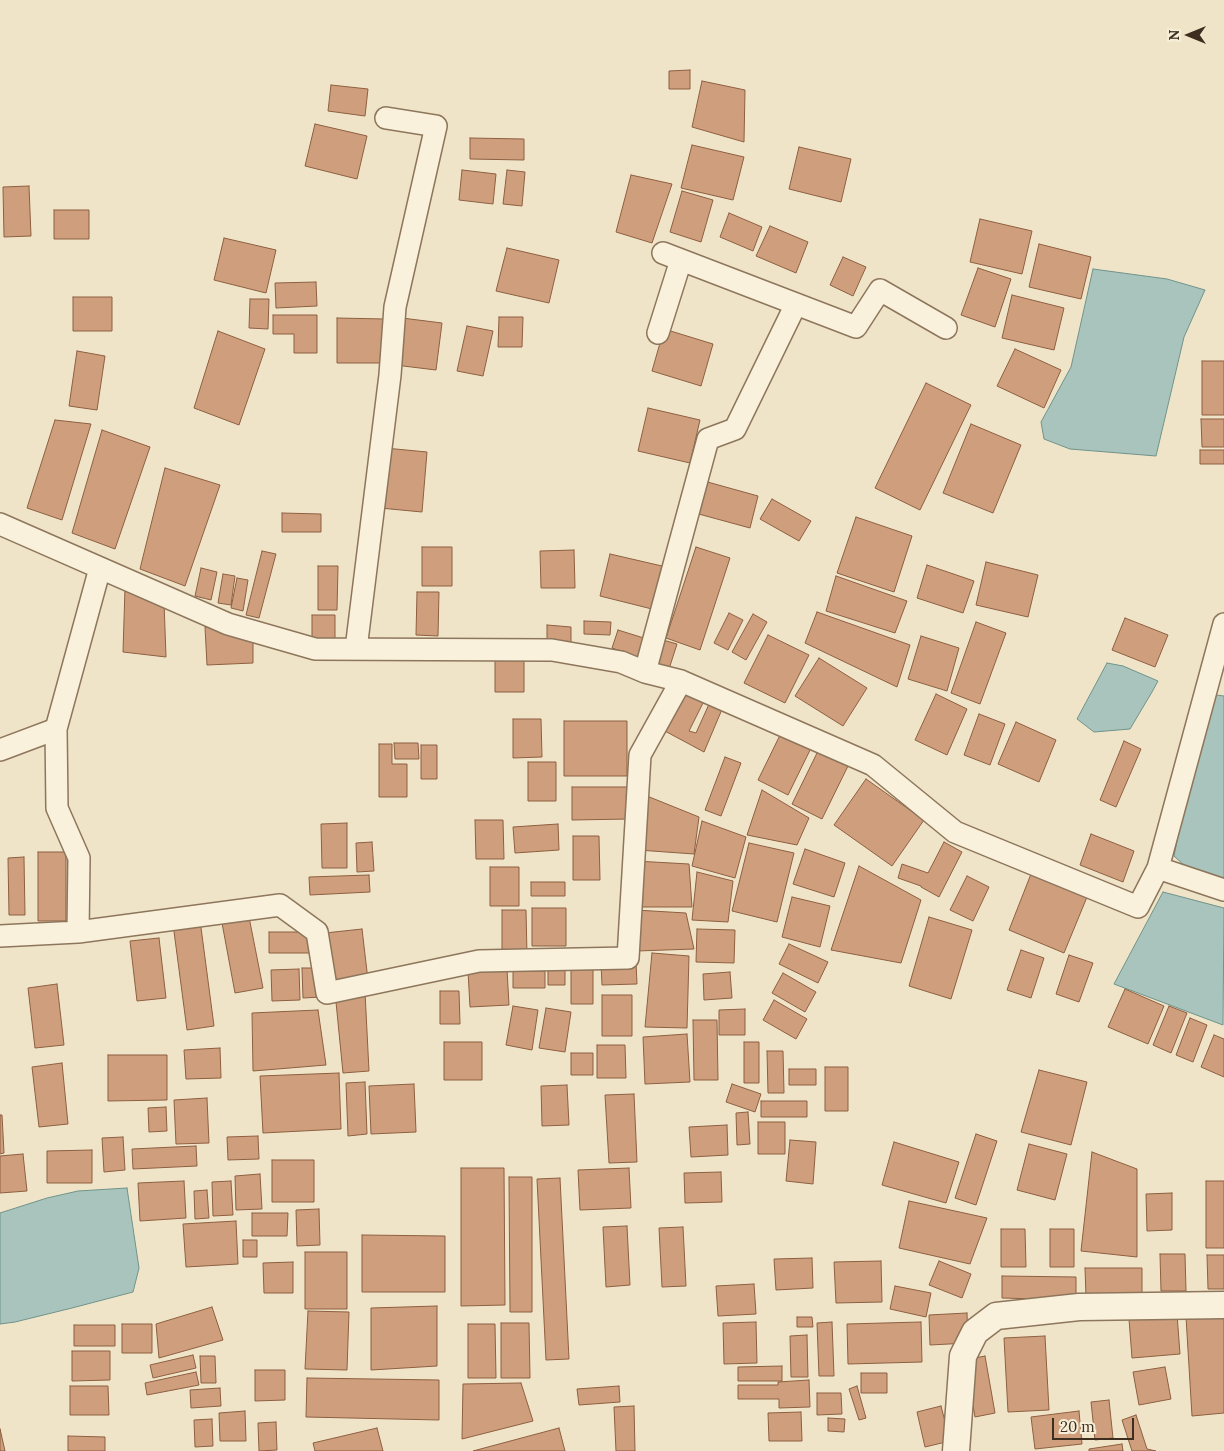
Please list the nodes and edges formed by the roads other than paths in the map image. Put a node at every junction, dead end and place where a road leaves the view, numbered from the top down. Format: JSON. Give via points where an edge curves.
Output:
{"nodes":[{"id":1,"x":386,"y":118,"type":"dead end"},
{"id":2,"x":796,"y":304,"type":"junction"},
{"id":3,"x":946,"y":328,"type":"dead end"},
{"id":4,"x":658,"y":333,"type":"dead end"},
{"id":5,"x":0,"y":524,"type":"edge"},
{"id":6,"x":100,"y":568,"type":"junction"},
{"id":7,"x":1224,"y":624,"type":"edge"},
{"id":8,"x":356,"y":649,"type":"junction"},
{"id":9,"x":645,"y":672,"type":"junction"},
{"id":10,"x":681,"y":681,"type":"junction"},
{"id":11,"x":56,"y":729,"type":"junction"},
{"id":12,"x":0,"y":750,"type":"edge"},
{"id":13,"x":1158,"y":868,"type":"junction"},
{"id":14,"x":1224,"y":890,"type":"edge"},
{"id":15,"x":78,"y":932,"type":"junction"},
{"id":16,"x":0,"y":936,"type":"edge"},
{"id":17,"x":1224,"y":1304,"type":"edge"},
{"id":18,"x":956,"y":1451,"type":"edge"}],
"edges":[{"from":1,"to":8,"type":"street","via":[[436,126],[395,307],[390,375]]},
{"from":2,"to":3,"type":"street","via":[[856,327],[880,290]]},
{"from":2,"to":4,"type":"street","via":[[672,257]]},
{"from":2,"to":9,"type":"street","via":[[735,429],[708,439]]},
{"from":5,"to":6,"type":"street"},
{"from":6,"to":8,"type":"street","via":[[228,624],[315,649]]},
{"from":6,"to":11,"type":"street"},
{"from":7,"to":13,"type":"street"},
{"from":8,"to":9,"type":"street","via":[[552,650],[621,662]]},
{"from":9,"to":10,"type":"street"},
{"from":10,"to":13,"type":"street","via":[[873,765],[955,832],[1138,907]]},
{"from":10,"to":15,"type":"street","via":[[640,755],[628,958],[479,961],[327,993],[317,932],[280,906]]},
{"from":11,"to":12,"type":"street"},
{"from":11,"to":15,"type":"street","via":[[57,808],[79,858]]},
{"from":13,"to":14,"type":"street"},
{"from":15,"to":16,"type":"street"},
{"from":17,"to":18,"type":"street","via":[[1079,1307],[996,1316],[976,1332],[963,1356]]}]}
